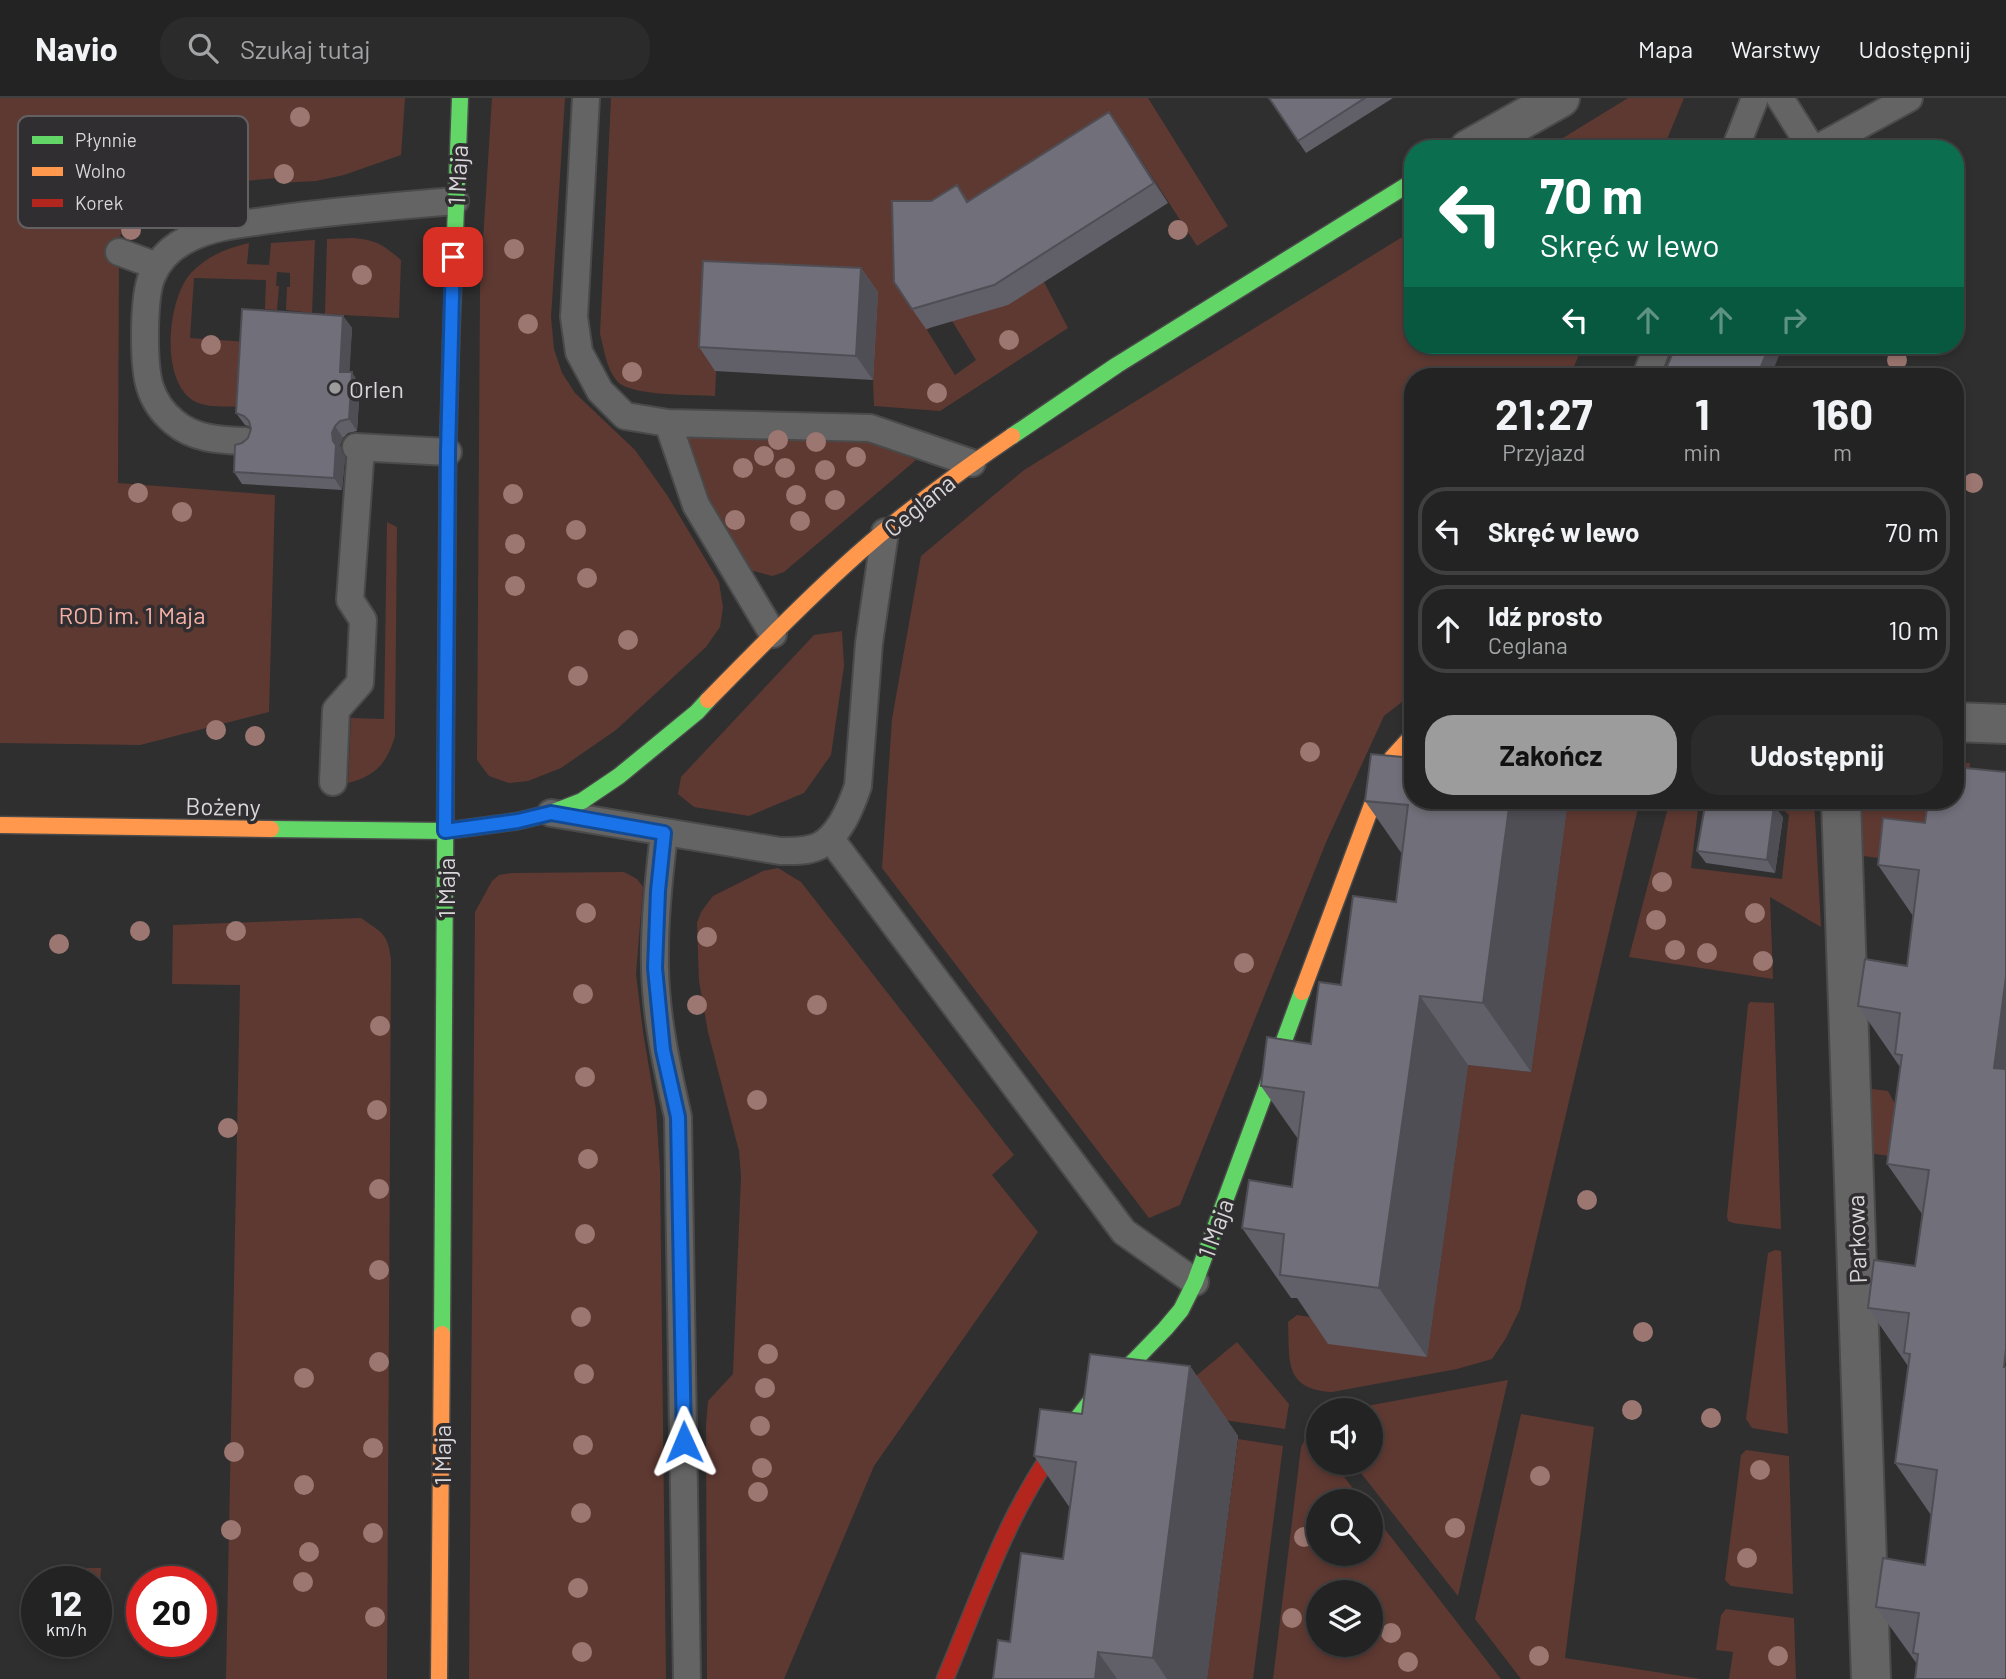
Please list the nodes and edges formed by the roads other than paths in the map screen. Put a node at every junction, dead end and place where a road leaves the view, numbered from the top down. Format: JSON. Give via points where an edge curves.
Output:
{"nodes":[{"id":1,"x":460,"y":98,"type":"edge"},
{"id":2,"x":586,"y":98,"type":"edge"},
{"id":3,"x":1560,"y":98,"type":"edge"},
{"id":4,"x":1755,"y":98,"type":"edge"},
{"id":5,"x":1780,"y":98,"type":"edge"},
{"id":6,"x":1909,"y":98,"type":"edge"},
{"id":7,"x":1485,"y":140,"type":"edge"},
{"id":8,"x":1739,"y":140,"type":"edge"},
{"id":9,"x":1808,"y":140,"type":"edge"},
{"id":10,"x":1831,"y":140,"type":"edge"},
{"id":11,"x":1404,"y":187,"type":"edge"},
{"id":12,"x":455,"y":201,"type":"junction"},
{"id":13,"x":248,"y":223,"type":"edge"},
{"id":14,"x":220,"y":228,"type":"edge"},
{"id":15,"x":118,"y":252,"type":"dead end"},
{"id":16,"x":157,"y":266,"type":"junction"},
{"id":17,"x":668,"y":423,"type":"junction"},
{"id":18,"x":244,"y":442,"type":"edge"},
{"id":19,"x":448,"y":452,"type":"junction"},
{"id":20,"x":972,"y":463,"type":"junction"},
{"id":21,"x":885,"y":532,"type":"junction"},
{"id":22,"x":773,"y":634,"type":"junction"},
{"id":23,"x":1964,"y":722,"type":"edge"},
{"id":24,"x":2006,"y":724,"type":"edge"},
{"id":25,"x":1404,"y":744,"type":"edge"},
{"id":26,"x":333,"y":782,"type":"dead end"},
{"id":27,"x":1841,"y":809,"type":"edge"},
{"id":28,"x":551,"y":813,"type":"junction"},
{"id":29,"x":0,"y":825,"type":"edge"},
{"id":30,"x":445,"y":831,"type":"junction"},
{"id":31,"x":664,"y":833,"type":"junction"},
{"id":32,"x":830,"y":838,"type":"junction"},
{"id":33,"x":1195,"y":1282,"type":"junction"},
{"id":34,"x":439,"y":1679,"type":"edge"},
{"id":35,"x":687,"y":1679,"type":"edge"},
{"id":36,"x":945,"y":1679,"type":"edge"},
{"id":37,"x":1871,"y":1679,"type":"edge"}],
"edges":[{"from":1,"to":12,"type":"street","name":"1 Maja"},
{"from":2,"to":17,"type":"lane","via":[[574,317],[579,352],[600,391],[625,416]]},
{"from":3,"to":7,"type":"street"},
{"from":4,"to":8,"type":"lane"},
{"from":5,"to":9,"type":"lane"},
{"from":6,"to":10,"type":"lane"},
{"from":11,"to":20,"type":"street","name":"Ceglana","via":[[1117,365]]},
{"from":12,"to":13,"type":"lane"},
{"from":12,"to":19,"type":"street","name":"1 Maja"},
{"from":14,"to":16,"type":"lane","via":[[186,240],[168,251]]},
{"from":15,"to":16,"type":"lane"},
{"from":16,"to":18,"type":"lane","via":[[147,296],[146,323],[150,385],[157,403],[184,429],[203,437]]},
{"from":17,"to":20,"type":"lane","via":[[870,429]]},
{"from":17,"to":22,"type":"lane","via":[[696,505]]},
{"from":19,"to":26,"type":"lane","via":[[358,448],[350,600],[363,620],[360,682],[336,710]]},
{"from":19,"to":30,"type":"street","name":"1 Maja"},
{"from":20,"to":21,"type":"street","name":"Ceglana"},
{"from":21,"to":22,"type":"street","name":"Ceglana"},
{"from":21,"to":32,"type":"lane","via":[[869,642],[858,786]]},
{"from":22,"to":28,"type":"street","name":"Ceglana","via":[[656,747],[582,801]]},
{"from":23,"to":24,"type":"street"},
{"from":25,"to":33,"type":"street","name":"1 Maja","via":[[1371,804]]},
{"from":27,"to":37,"type":"street","name":"Parkowa"},
{"from":28,"to":30,"type":"street","name":"Ceglana"},
{"from":28,"to":31,"type":"lane"},
{"from":29,"to":30,"type":"street","name":"Bożeny"},
{"from":30,"to":34,"type":"street","name":"1 Maja"},
{"from":31,"to":32,"type":"lane","via":[[780,851],[818,847]]},
{"from":31,"to":35,"type":"lane","via":[[655,968],[663,1050],[678,1117]]},
{"from":32,"to":33,"type":"lane","via":[[1124,1232]]},
{"from":33,"to":36,"type":"street","name":"1 Maja","via":[[1165,1329],[1094,1397],[1052,1451],[1011,1523]]}]}
